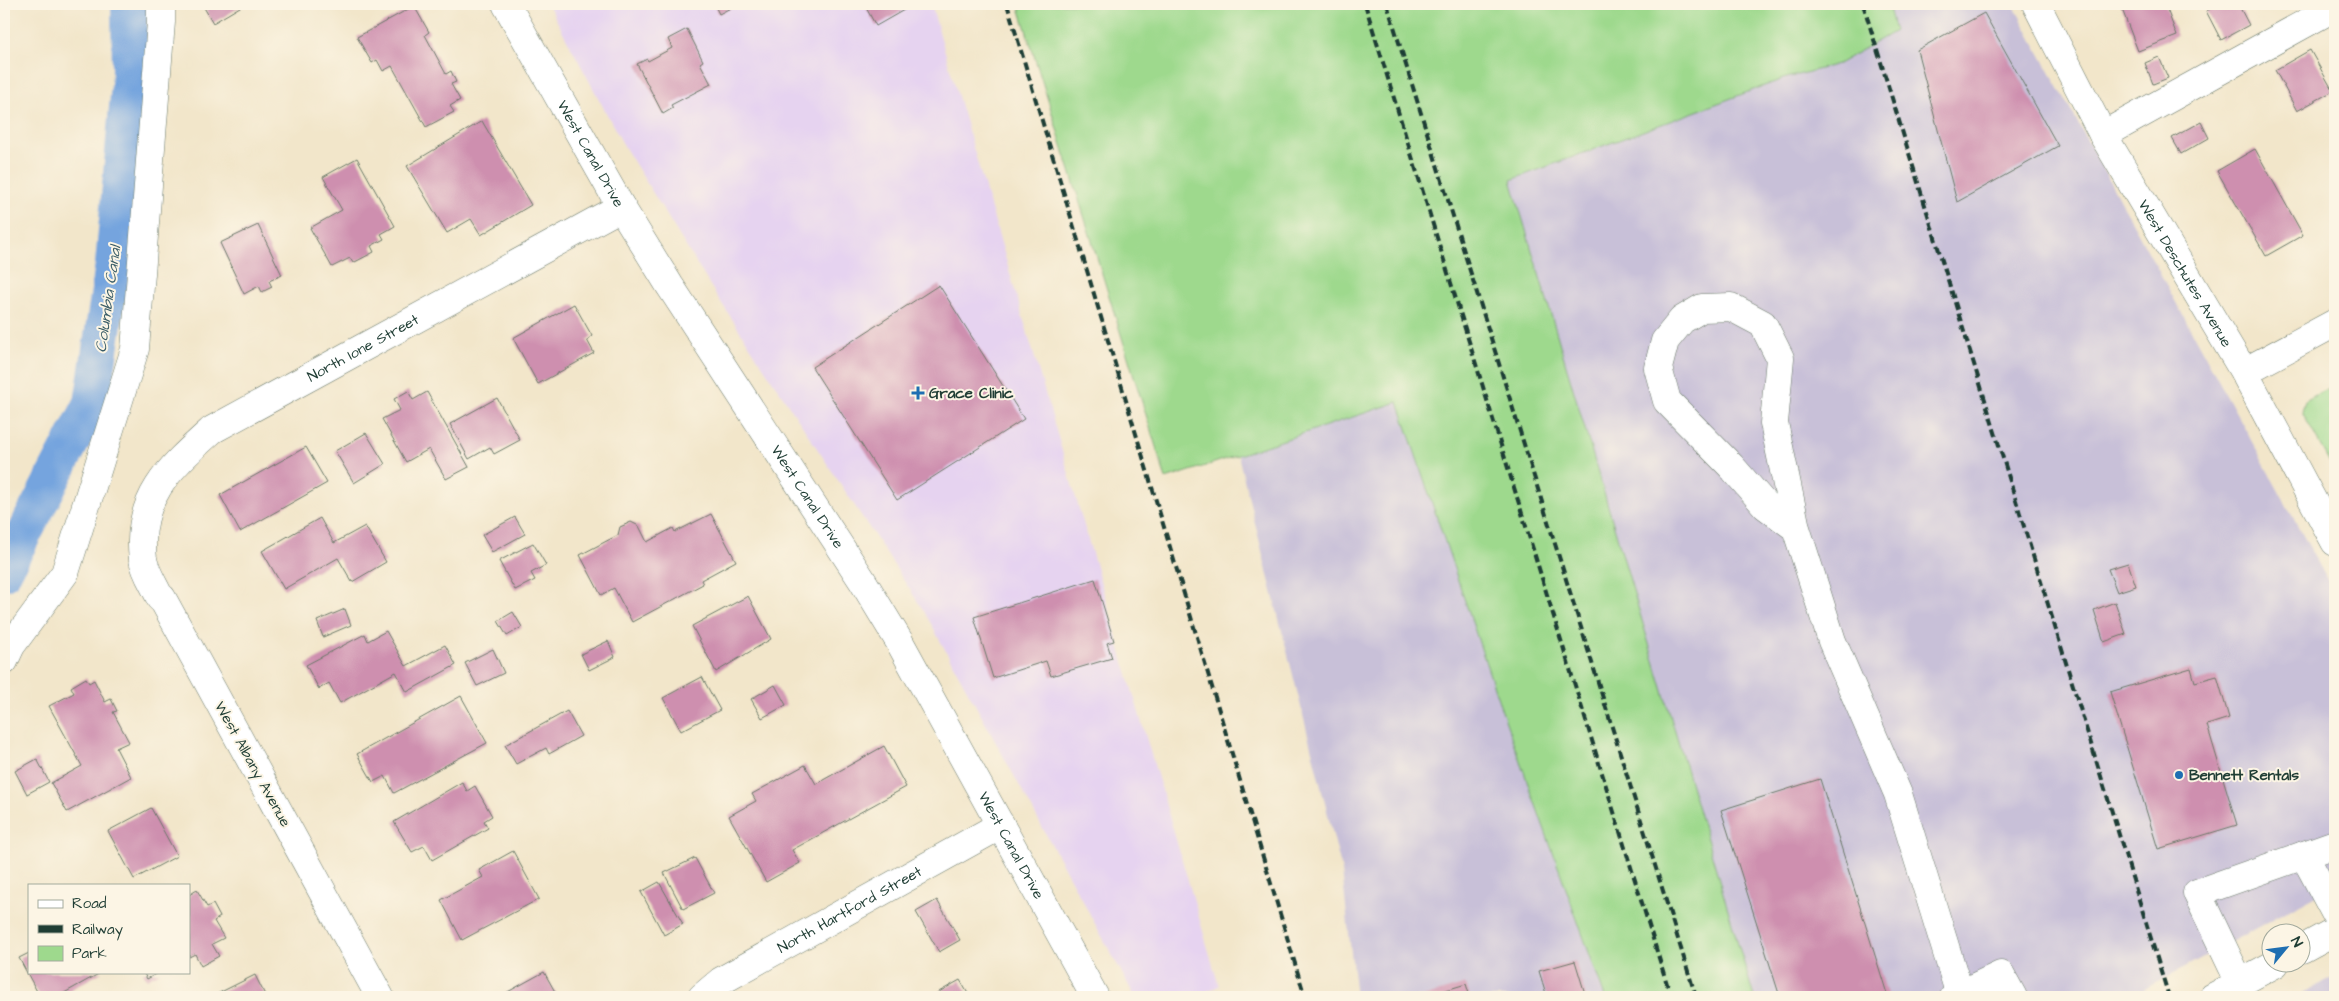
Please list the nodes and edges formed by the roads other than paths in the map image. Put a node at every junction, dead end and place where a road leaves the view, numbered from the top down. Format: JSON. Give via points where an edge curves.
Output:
{"nodes":[{"id":1,"x":161,"y":4,"type":"edge"},
{"id":2,"x":506,"y":4,"type":"edge"},
{"id":3,"x":2036,"y":4,"type":"edge"},
{"id":4,"x":2335,"y":7,"type":"edge"},
{"id":5,"x":2103,"y":135,"type":"junction"},
{"id":6,"x":621,"y":207,"type":"junction"},
{"id":7,"x":2335,"y":323,"type":"edge"},
{"id":8,"x":2244,"y":372,"type":"junction"},
{"id":9,"x":142,"y":526,"type":"joint"},
{"id":10,"x":1796,"y":528,"type":"junction"},
{"id":11,"x":2335,"y":542,"type":"edge"},
{"id":12,"x":4,"y":661,"type":"edge"},
{"id":13,"x":1001,"y":825,"type":"junction"},
{"id":14,"x":2335,"y":844,"type":"edge"},
{"id":15,"x":2304,"y":855,"type":"junction"},
{"id":16,"x":2335,"y":913,"type":"edge"},
{"id":17,"x":2335,"y":931,"type":"edge"},
{"id":18,"x":2312,"y":944,"type":"edge"},
{"id":19,"x":2262,"y":971,"type":"edge"},
{"id":20,"x":2240,"y":983,"type":"junction"},
{"id":21,"x":711,"y":989,"type":"edge"},
{"id":22,"x":1957,"y":996,"type":"edge"},
{"id":23,"x":380,"y":997,"type":"edge"},
{"id":24,"x":1095,"y":997,"type":"edge"},
{"id":25,"x":2013,"y":997,"type":"edge"},
{"id":26,"x":2213,"y":997,"type":"edge"}],
"edges":[{"from":1,"to":12,"type":"street","via":[[136,349],[65,573],[11,646]]},
{"from":2,"to":6,"type":"street","name":"West Canal Drive"},
{"from":3,"to":5,"type":"street","name":"West Deschutes Avenue"},
{"from":4,"to":5,"type":"street"},
{"from":5,"to":8,"type":"street","name":"West Deschutes Avenue"},
{"from":6,"to":9,"type":"street","name":"North Ione Street","via":[[212,430],[156,487]]},
{"from":6,"to":13,"type":"street","name":"West Canal Drive","via":[[862,580]]},
{"from":7,"to":8,"type":"street"},
{"from":8,"to":11,"type":"street","name":"West Deschutes Avenue"},
{"from":9,"to":23,"type":"street","name":"West Albany Avenue","via":[[143,561],[160,598]]},
{"from":10,"to":10,"type":"street","via":[[1774,423],[1780,358],[1763,324],[1731,307],[1702,308],[1682,320],[1665,341],[1658,368],[1667,401],[1766,506]]},
{"from":10,"to":22,"type":"street","via":[[1832,641],[1898,794]]},
{"from":13,"to":21,"type":"street","name":"North Hartford Street"},
{"from":13,"to":24,"type":"street","name":"West Canal Drive"},
{"from":14,"to":15,"type":"street"},
{"from":15,"to":16,"type":"street"},
{"from":15,"to":20,"type":"street","via":[[2197,893]]},
{"from":17,"to":18,"type":"street"},
{"from":19,"to":20,"type":"street"},
{"from":20,"to":26,"type":"street"},
{"from":22,"to":25,"type":"street","via":[[2001,975]]}]}
